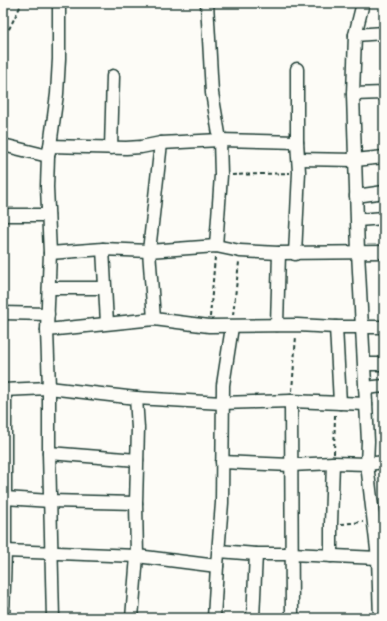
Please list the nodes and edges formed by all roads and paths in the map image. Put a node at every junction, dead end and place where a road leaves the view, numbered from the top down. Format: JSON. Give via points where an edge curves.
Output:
{"nodes":[{"id":1,"x":22,"y":3,"type":"edge"},
{"id":2,"x":59,"y":3,"type":"edge"},
{"id":3,"x":207,"y":3,"type":"edge"},
{"id":4,"x":363,"y":3,"type":"edge"},
{"id":5,"x":3,"y":32,"type":"edge"},
{"id":6,"x":384,"y":33,"type":"edge"},
{"id":7,"x":355,"y":35,"type":"junction"},
{"id":8,"x":297,"y":69,"type":"dead end"},
{"id":9,"x":113,"y":76,"type":"dead end"},
{"id":10,"x":384,"y":93,"type":"edge"},
{"id":11,"x":353,"y":94,"type":"junction"},
{"id":12,"x":220,"y":140,"type":"junction"},
{"id":13,"x":297,"y":142,"type":"junction"},
{"id":14,"x":161,"y":143,"type":"junction"},
{"id":15,"x":3,"y":145,"type":"edge"},
{"id":16,"x":111,"y":148,"type":"junction"},
{"id":17,"x":49,"y":151,"type":"junction"},
{"id":18,"x":384,"y":157,"type":"edge"},
{"id":19,"x":299,"y":159,"type":"junction"},
{"id":20,"x":355,"y":160,"type":"junction"},
{"id":21,"x":299,"y":172,"type":"junction"},
{"id":22,"x":221,"y":175,"type":"junction"},
{"id":23,"x":384,"y":192,"type":"edge"},
{"id":24,"x":356,"y":196,"type":"junction"},
{"id":25,"x":3,"y":214,"type":"edge"},
{"id":26,"x":48,"y":215,"type":"junction"},
{"id":27,"x":384,"y":218,"type":"edge"},
{"id":28,"x":358,"y":220,"type":"junction"},
{"id":29,"x":216,"y":246,"type":"junction"},
{"id":30,"x":103,"y":249,"type":"junction"},
{"id":31,"x":149,"y":251,"type":"junction"},
{"id":32,"x":240,"y":251,"type":"junction"},
{"id":33,"x":358,"y":252,"type":"junction"},
{"id":34,"x":384,"y":252,"type":"edge"},
{"id":35,"x":50,"y":253,"type":"junction"},
{"id":36,"x":279,"y":253,"type":"junction"},
{"id":37,"x":295,"y":254,"type":"junction"},
{"id":38,"x":49,"y":288,"type":"junction"},
{"id":39,"x":105,"y":288,"type":"junction"},
{"id":40,"x":3,"y":313,"type":"edge"},
{"id":41,"x":48,"y":314,"type":"junction"},
{"id":42,"x":154,"y":319,"type":"junction"},
{"id":43,"x":107,"y":322,"type":"junction"},
{"id":44,"x":277,"y":325,"type":"junction"},
{"id":45,"x":297,"y":325,"type":"junction"},
{"id":46,"x":209,"y":326,"type":"junction"},
{"id":47,"x":232,"y":326,"type":"junction"},
{"id":48,"x":336,"y":327,"type":"junction"},
{"id":49,"x":363,"y":327,"type":"junction"},
{"id":50,"x":384,"y":327,"type":"edge"},
{"id":51,"x":47,"y":330,"type":"junction"},
{"id":52,"x":365,"y":364,"type":"junction"},
{"id":53,"x":384,"y":364,"type":"edge"},
{"id":54,"x":384,"y":386,"type":"edge"},
{"id":55,"x":50,"y":388,"type":"junction"},
{"id":56,"x":365,"y":388,"type":"junction"},
{"id":57,"x":4,"y":390,"type":"edge"},
{"id":58,"x":136,"y":398,"type":"junction"},
{"id":59,"x":291,"y":400,"type":"junction"},
{"id":60,"x":327,"y":402,"type":"junction"},
{"id":61,"x":222,"y":403,"type":"junction"},
{"id":62,"x":340,"y":403,"type":"junction"},
{"id":63,"x":366,"y":404,"type":"junction"},
{"id":64,"x":49,"y":453,"type":"junction"},
{"id":65,"x":137,"y":460,"type":"junction"},
{"id":66,"x":222,"y":462,"type":"junction"},
{"id":67,"x":384,"y":462,"type":"edge"},
{"id":68,"x":333,"y":463,"type":"junction"},
{"id":69,"x":367,"y":464,"type":"junction"},
{"id":70,"x":291,"y":465,"type":"junction"},
{"id":71,"x":384,"y":494,"type":"edge"},
{"id":72,"x":372,"y":495,"type":"junction"},
{"id":73,"x":5,"y":498,"type":"junction"},
{"id":74,"x":50,"y":501,"type":"junction"},
{"id":75,"x":136,"y":503,"type":"junction"},
{"id":76,"x":379,"y":521,"type":"edge"},
{"id":77,"x":331,"y":524,"type":"junction"},
{"id":78,"x":5,"y":551,"type":"junction"},
{"id":79,"x":219,"y":551,"type":"junction"},
{"id":80,"x":51,"y":552,"type":"junction"},
{"id":81,"x":256,"y":554,"type":"junction"},
{"id":82,"x":291,"y":554,"type":"junction"},
{"id":83,"x":137,"y":556,"type":"junction"},
{"id":84,"x":331,"y":556,"type":"junction"},
{"id":85,"x":380,"y":563,"type":"edge"},
{"id":86,"x":217,"y":566,"type":"junction"},
{"id":87,"x":381,"y":593,"type":"edge"},
{"id":88,"x":3,"y":618,"type":"edge"},
{"id":89,"x":53,"y":618,"type":"edge"},
{"id":90,"x":132,"y":618,"type":"edge"},
{"id":91,"x":214,"y":618,"type":"edge"},
{"id":92,"x":253,"y":618,"type":"edge"},
{"id":93,"x":292,"y":618,"type":"edge"},
{"id":94,"x":380,"y":618,"type":"edge"}],
"edges":[{"from":1,"to":5,"type":"path","via":[[8,31]]},
{"from":2,"to":17,"type":"street","via":[[59,66]]},
{"from":3,"to":12,"type":"street","via":[[212,94]]},
{"from":4,"to":7,"type":"street"},
{"from":6,"to":7,"type":"street"},
{"from":7,"to":11,"type":"street"},
{"from":8,"to":13,"type":"street"},
{"from":9,"to":16,"type":"street"},
{"from":10,"to":11,"type":"street"},
{"from":11,"to":20,"type":"street"},
{"from":12,"to":13,"type":"street"},
{"from":12,"to":14,"type":"street"},
{"from":12,"to":22,"type":"street"},
{"from":13,"to":19,"type":"street"},
{"from":14,"to":16,"type":"street","via":[[134,148]]},
{"from":14,"to":31,"type":"street"},
{"from":15,"to":17,"type":"street"},
{"from":16,"to":17,"type":"street"},
{"from":17,"to":26,"type":"street"},
{"from":18,"to":20,"type":"street"},
{"from":19,"to":20,"type":"street"},
{"from":19,"to":21,"type":"street"},
{"from":20,"to":24,"type":"street"},
{"from":21,"to":22,"type":"path"},
{"from":21,"to":37,"type":"street"},
{"from":22,"to":29,"type":"street"},
{"from":23,"to":24,"type":"street"},
{"from":24,"to":28,"type":"street"},
{"from":25,"to":26,"type":"street"},
{"from":26,"to":35,"type":"street"},
{"from":27,"to":28,"type":"street"},
{"from":28,"to":33,"type":"street"},
{"from":29,"to":31,"type":"street"},
{"from":29,"to":32,"type":"street"},
{"from":29,"to":46,"type":"path"},
{"from":30,"to":31,"type":"street"},
{"from":30,"to":35,"type":"street"},
{"from":30,"to":39,"type":"street"},
{"from":31,"to":42,"type":"street"},
{"from":32,"to":36,"type":"street"},
{"from":32,"to":47,"type":"path"},
{"from":33,"to":34,"type":"street"},
{"from":33,"to":37,"type":"street"},
{"from":33,"to":49,"type":"street"},
{"from":35,"to":38,"type":"street"},
{"from":36,"to":37,"type":"street"},
{"from":36,"to":44,"type":"street"},
{"from":38,"to":39,"type":"street"},
{"from":38,"to":41,"type":"street"},
{"from":39,"to":43,"type":"street"},
{"from":40,"to":41,"type":"street"},
{"from":41,"to":51,"type":"street"},
{"from":42,"to":43,"type":"street"},
{"from":42,"to":46,"type":"street"},
{"from":43,"to":51,"type":"street"},
{"from":44,"to":45,"type":"street"},
{"from":44,"to":47,"type":"street"},
{"from":45,"to":48,"type":"street"},
{"from":45,"to":59,"type":"path"},
{"from":46,"to":47,"type":"street"},
{"from":47,"to":61,"type":"street"},
{"from":48,"to":49,"type":"street"},
{"from":48,"to":62,"type":"street"},
{"from":49,"to":50,"type":"street"},
{"from":49,"to":52,"type":"street"},
{"from":51,"to":55,"type":"street"},
{"from":52,"to":53,"type":"street"},
{"from":52,"to":56,"type":"street"},
{"from":54,"to":56,"type":"street"},
{"from":55,"to":57,"type":"street"},
{"from":55,"to":58,"type":"street"},
{"from":55,"to":64,"type":"street"},
{"from":56,"to":63,"type":"street"},
{"from":57,"to":73,"type":"street"},
{"from":58,"to":61,"type":"street"},
{"from":58,"to":65,"type":"street"},
{"from":59,"to":60,"type":"street"},
{"from":59,"to":61,"type":"street"},
{"from":59,"to":70,"type":"street"},
{"from":60,"to":62,"type":"street"},
{"from":60,"to":68,"type":"path","via":[[335,415]]},
{"from":61,"to":66,"type":"street"},
{"from":62,"to":63,"type":"street"},
{"from":63,"to":69,"type":"street"},
{"from":64,"to":65,"type":"street"},
{"from":64,"to":74,"type":"street"},
{"from":65,"to":75,"type":"street"},
{"from":66,"to":70,"type":"street"},
{"from":66,"to":79,"type":"street"},
{"from":67,"to":69,"type":"street"},
{"from":68,"to":69,"type":"street"},
{"from":68,"to":70,"type":"street"},
{"from":68,"to":77,"type":"street"},
{"from":69,"to":72,"type":"street"},
{"from":70,"to":82,"type":"street"},
{"from":71,"to":72,"type":"street"},
{"from":72,"to":76,"type":"street"},
{"from":73,"to":74,"type":"street"},
{"from":73,"to":78,"type":"street"},
{"from":74,"to":75,"type":"street"},
{"from":74,"to":80,"type":"street"},
{"from":75,"to":83,"type":"street"},
{"from":76,"to":77,"type":"path"},
{"from":76,"to":85,"type":"street"},
{"from":77,"to":84,"type":"street"},
{"from":78,"to":80,"type":"street"},
{"from":78,"to":88,"type":"street"},
{"from":79,"to":81,"type":"street"},
{"from":79,"to":86,"type":"street"},
{"from":80,"to":83,"type":"street"},
{"from":80,"to":89,"type":"street"},
{"from":81,"to":82,"type":"street"},
{"from":81,"to":92,"type":"street"},
{"from":82,"to":84,"type":"street"},
{"from":82,"to":93,"type":"street"},
{"from":83,"to":86,"type":"street"},
{"from":83,"to":90,"type":"street"},
{"from":84,"to":85,"type":"street"},
{"from":85,"to":87,"type":"street"},
{"from":86,"to":91,"type":"street"},
{"from":87,"to":94,"type":"street"}]}
